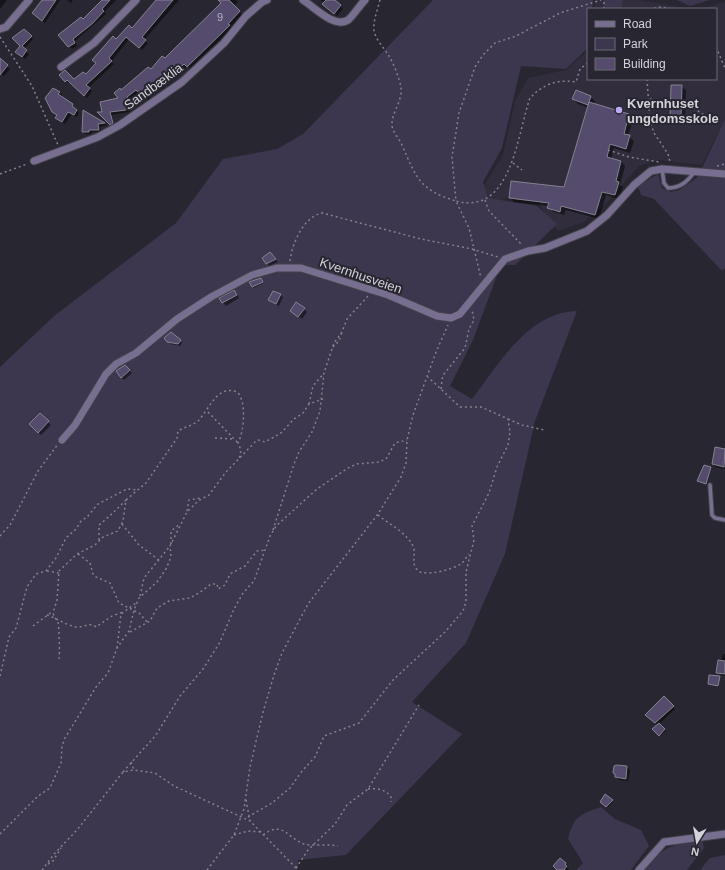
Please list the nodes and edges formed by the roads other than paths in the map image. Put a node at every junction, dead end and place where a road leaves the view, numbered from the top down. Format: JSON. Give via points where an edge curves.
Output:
{"nodes":[{"id":1,"x":29,"y":0,"type":"edge"},
{"id":2,"x":136,"y":0,"type":"edge"},
{"id":3,"x":267,"y":0,"type":"edge"},
{"id":4,"x":303,"y":0,"type":"edge"},
{"id":5,"x":365,"y":0,"type":"edge"},
{"id":6,"x":0,"y":30,"type":"edge"},
{"id":7,"x":61,"y":67,"type":"dead end"},
{"id":8,"x":34,"y":161,"type":"road end"},
{"id":9,"x":662,"y":169,"type":"junction"},
{"id":10,"x":696,"y":170,"type":"junction"},
{"id":11,"x":725,"y":174,"type":"edge"},
{"id":12,"x":62,"y":440,"type":"road end"},
{"id":13,"x":710,"y":485,"type":"dead end"},
{"id":14,"x":725,"y":520,"type":"edge"},
{"id":15,"x":725,"y":834,"type":"edge"},
{"id":16,"x":639,"y":870,"type":"edge"}],
"edges":[{"from":1,"to":6,"type":"street","via":[[6,27]]},
{"from":2,"to":7,"type":"street","via":[[94,43]]},
{"from":3,"to":8,"type":"street","name":"Sandbæklia","via":[[246,16],[224,43],[182,82],[120,125],[98,137]]},
{"from":4,"to":5,"type":"street","via":[[331,20],[339,22],[348,19]]},
{"from":9,"to":10,"type":"street"},
{"from":9,"to":10,"type":"lane","via":[[664,183],[668,188],[676,188],[687,182]]},
{"from":9,"to":12,"type":"street","name":"Kvernhusveien","via":[[643,176],[607,215],[587,231],[544,248],[505,259],[455,317],[432,314],[375,291],[309,270],[289,267],[259,272],[232,284],[177,319],[136,353],[116,364],[106,374],[75,425]]},
{"from":10,"to":11,"type":"street"},
{"from":13,"to":14,"type":"lane","via":[[712,515]]},
{"from":15,"to":16,"type":"street","via":[[664,842]]}]}
